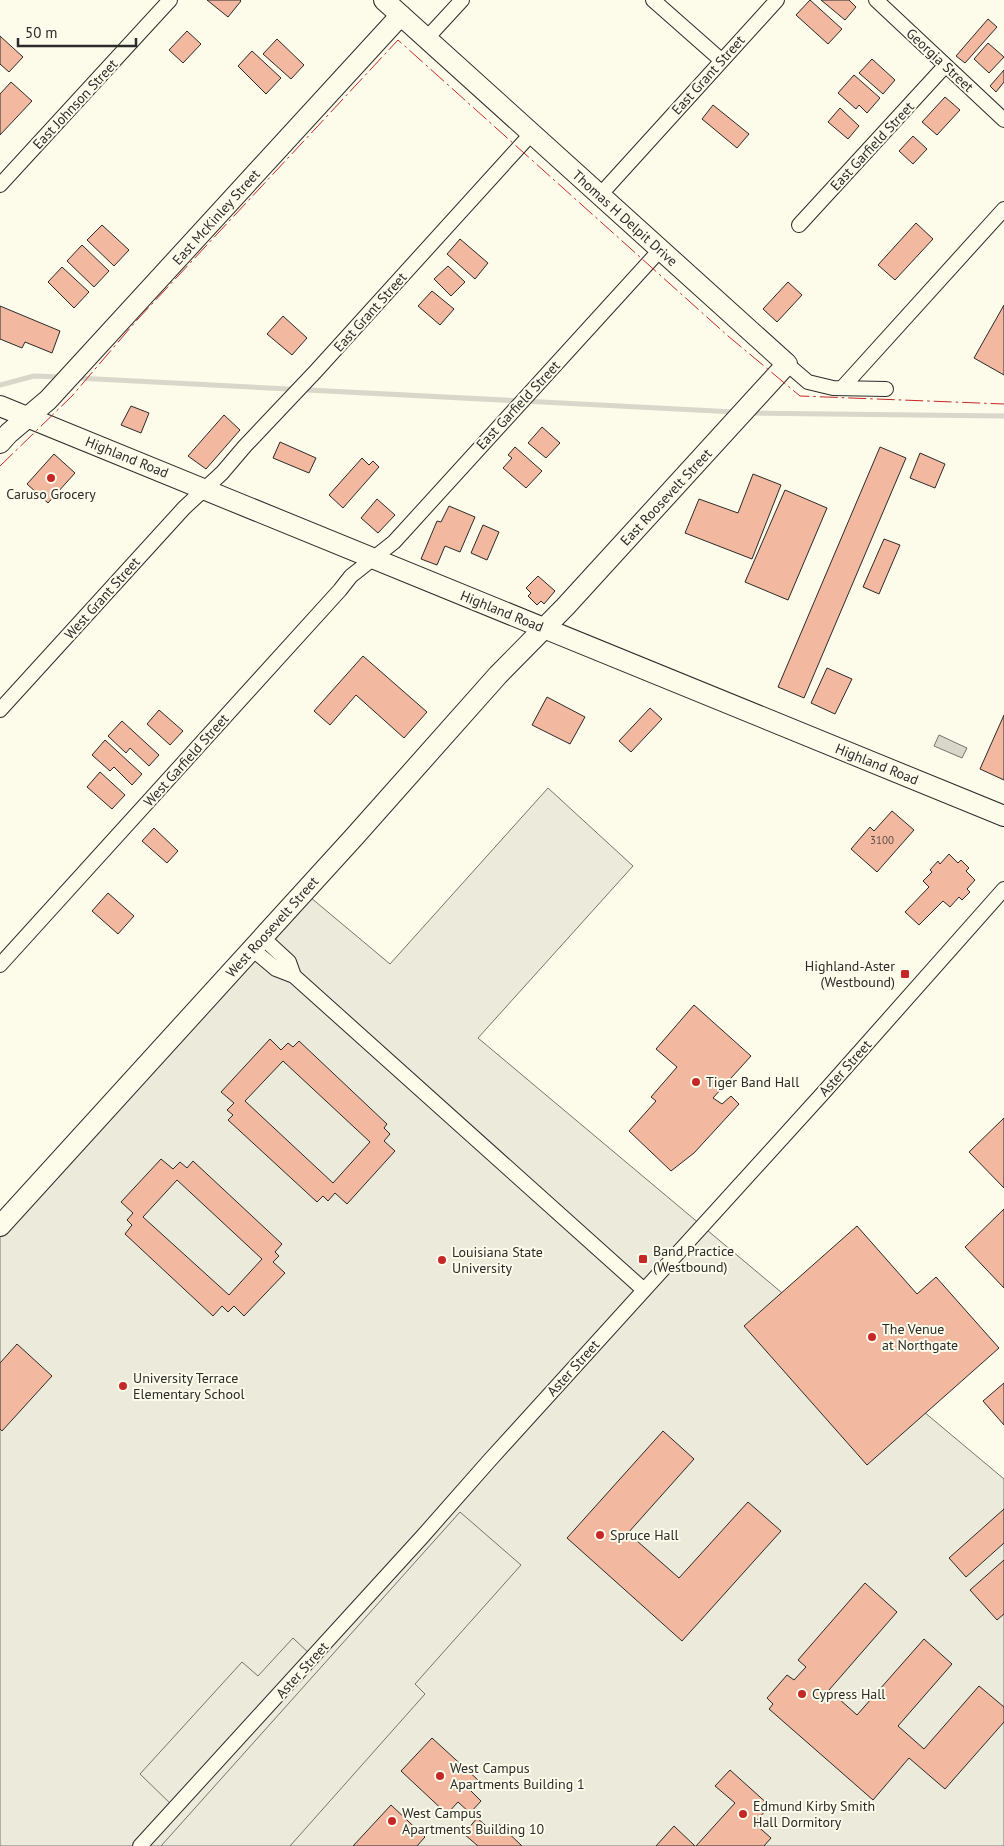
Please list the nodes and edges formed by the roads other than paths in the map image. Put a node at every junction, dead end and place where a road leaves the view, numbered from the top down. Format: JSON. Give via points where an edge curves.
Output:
{"nodes":[{"id":1,"x":170,"y":0,"type":"edge"},
{"id":2,"x":384,"y":0,"type":"edge"},
{"id":3,"x":462,"y":0,"type":"edge"},
{"id":4,"x":653,"y":0,"type":"edge"},
{"id":5,"x":777,"y":0,"type":"edge"},
{"id":6,"x":876,"y":0,"type":"edge"},
{"id":7,"x":400,"y":15,"type":"junction"},
{"id":8,"x":427,"y":38,"type":"junction"},
{"id":9,"x":721,"y":60,"type":"junction"},
{"id":10,"x":946,"y":66,"type":"junction"},
{"id":11,"x":1004,"y":120,"type":"edge"},
{"id":12,"x":532,"y":134,"type":"junction"},
{"id":13,"x":0,"y":185,"type":"edge"},
{"id":14,"x":600,"y":195,"type":"junction"},
{"id":15,"x":1004,"y":209,"type":"edge"},
{"id":16,"x":799,"y":225,"type":"dead end"},
{"id":17,"x":660,"y":250,"type":"junction"},
{"id":18,"x":787,"y":364,"type":"junction"},
{"id":19,"x":842,"y":388,"type":"junction"},
{"id":20,"x":886,"y":389,"type":"dead end"},
{"id":21,"x":4,"y":408,"type":"edge"},
{"id":22,"x":28,"y":417,"type":"junction"},
{"id":23,"x":0,"y":443,"type":"edge"},
{"id":24,"x":205,"y":489,"type":"junction"},
{"id":25,"x":374,"y":558,"type":"junction"},
{"id":26,"x":544,"y":628,"type":"junction"},
{"id":27,"x":0,"y":710,"type":"edge"},
{"id":28,"x":1004,"y":816,"type":"edge"},
{"id":29,"x":1004,"y":889,"type":"edge"},
{"id":30,"x":257,"y":943,"type":"junction"},
{"id":31,"x":0,"y":965,"type":"edge"},
{"id":32,"x":0,"y":1226,"type":"edge"},
{"id":33,"x":644,"y":1290,"type":"junction"},
{"id":34,"x":140,"y":1846,"type":"edge"}],
"edges":[{"from":1,"to":13,"type":"street","name":"East Johnson Street"},
{"from":2,"to":7,"type":"main road","name":"Thomas H Delpit Drive"},
{"from":3,"to":8,"type":"street"},
{"from":4,"to":9,"type":"street"},
{"from":5,"to":9,"type":"street","name":"East Grant Street"},
{"from":6,"to":10,"type":"street","name":"Georgia Street"},
{"from":7,"to":8,"type":"main road","name":"Thomas H Delpit Drive"},
{"from":7,"to":22,"type":"main road","name":"East McKinley Street"},
{"from":8,"to":12,"type":"main road","name":"Thomas H Delpit Drive"},
{"from":9,"to":14,"type":"street","name":"East Grant Street"},
{"from":10,"to":11,"type":"street","name":"Georgia Street"},
{"from":10,"to":16,"type":"street","name":"East Garfield Street"},
{"from":12,"to":14,"type":"main road","name":"Thomas H Delpit Drive"},
{"from":12,"to":24,"type":"street","name":"East Grant Street"},
{"from":14,"to":17,"type":"main road","name":"Thomas H Delpit Drive"},
{"from":15,"to":19,"type":"street"},
{"from":17,"to":18,"type":"main road","name":"Thomas H Delpit Drive"},
{"from":17,"to":25,"type":"street","name":"East Garfield Street","via":[[394,542]]},
{"from":18,"to":19,"type":"street","name":"Thomas H Delpit Drive","via":[[808,382]]},
{"from":18,"to":26,"type":"main road","name":"East Roosevelt Street"},
{"from":19,"to":20,"type":"street","name":"Thomas H Delpit Drive"},
{"from":21,"to":22,"type":"main road","name":"Highland Road"},
{"from":22,"to":23,"type":"main road","name":"East McKinley Street"},
{"from":22,"to":24,"type":"main road","name":"Highland Road"},
{"from":24,"to":25,"type":"main road","name":"Highland Road"},
{"from":24,"to":27,"type":"street","name":"West Grant Street"},
{"from":25,"to":26,"type":"main road","name":"Highland Road"},
{"from":25,"to":31,"type":"street","name":"West Garfield Street","via":[[351,576]]},
{"from":26,"to":28,"type":"main road","name":"Highland Road"},
{"from":26,"to":30,"type":"main road","name":"West Roosevelt Street"},
{"from":29,"to":33,"type":"street","name":"Aster Street"},
{"from":30,"to":32,"type":"main road","name":"West Roosevelt Street"},
{"from":30,"to":33,"type":"street","via":[[288,962],[294,976]]},
{"from":33,"to":34,"type":"street","name":"Aster Street"}]}
